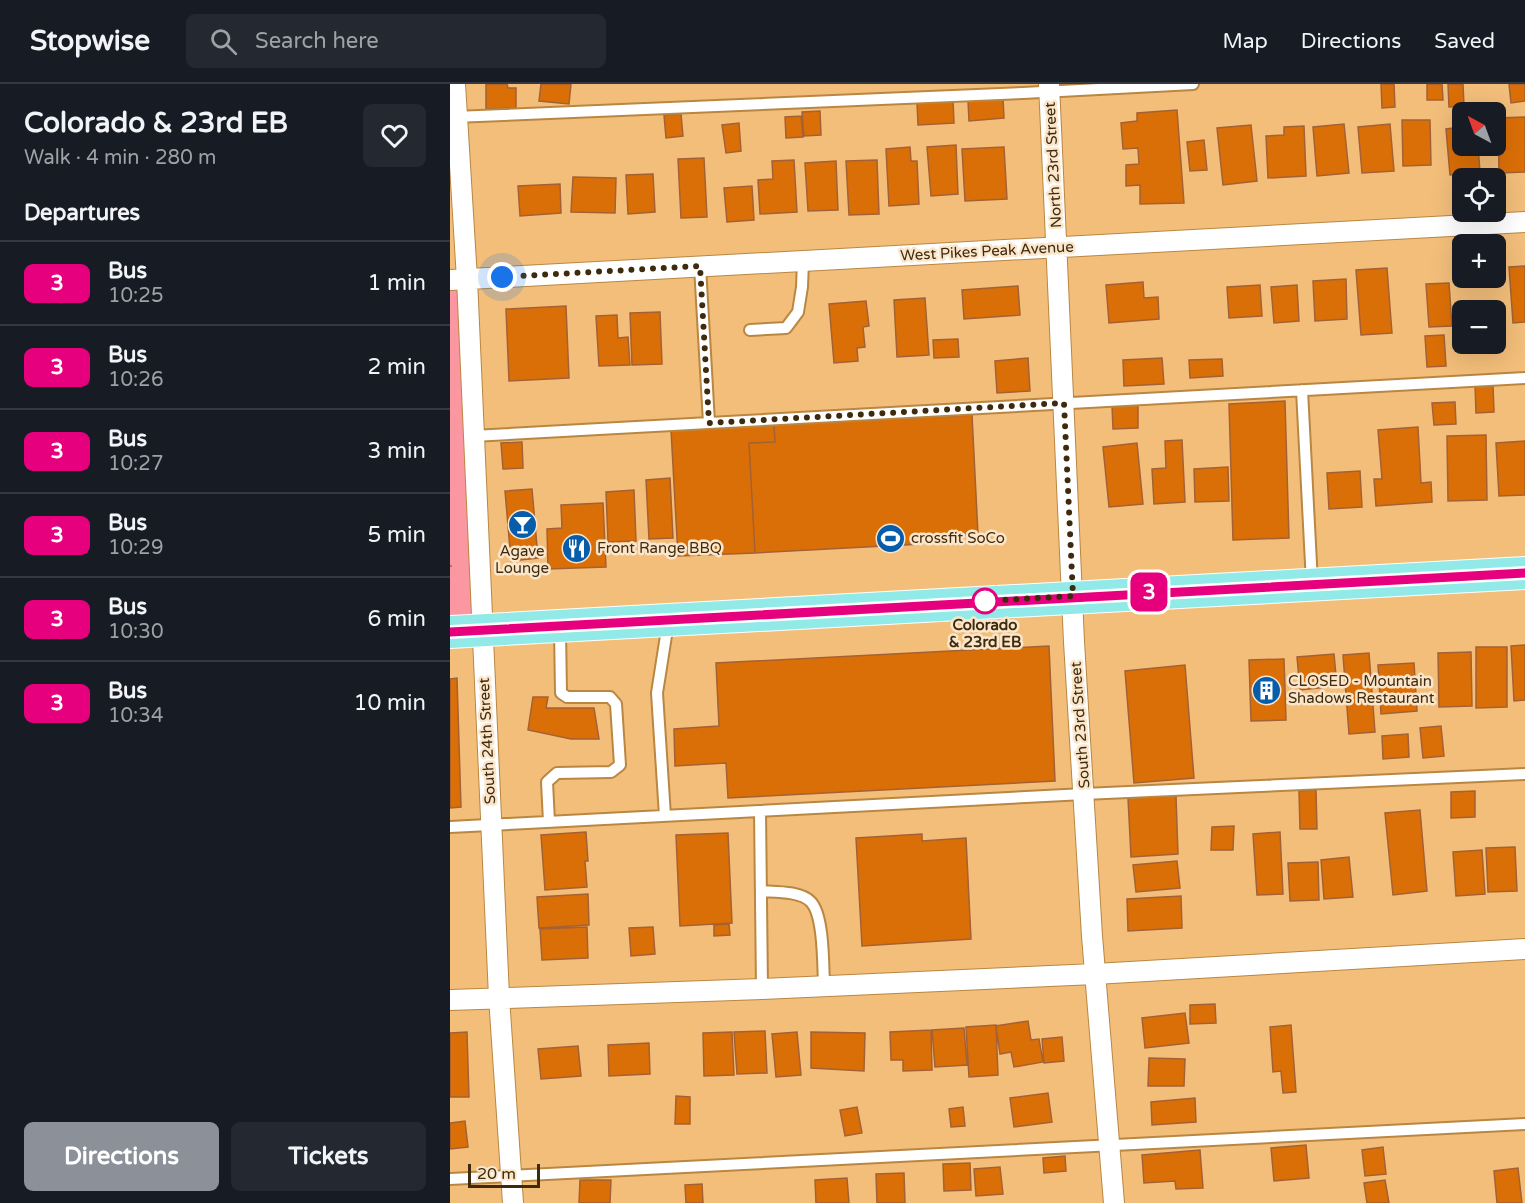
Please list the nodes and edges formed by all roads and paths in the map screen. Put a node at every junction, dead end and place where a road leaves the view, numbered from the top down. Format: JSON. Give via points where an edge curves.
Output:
{"nodes":[{"id":1,"x":455,"y":84,"type":"edge"},
{"id":2,"x":1194,"y":84,"type":"edge"},
{"id":3,"x":1050,"y":88,"type":"edge"},
{"id":4,"x":453,"y":117,"type":"edge"},
{"id":5,"x":1525,"y":222,"type":"edge"},
{"id":6,"x":1057,"y":247,"type":"junction"},
{"id":7,"x":802,"y":261,"type":"junction"},
{"id":8,"x":700,"y":266,"type":"junction"},
{"id":9,"x":458,"y":280,"type":"edge"},
{"id":10,"x":750,"y":330,"type":"dead end"},
{"id":11,"x":1525,"y":378,"type":"edge"},
{"id":12,"x":1302,"y":390,"type":"junction"},
{"id":13,"x":1064,"y":403,"type":"junction"},
{"id":14,"x":709,"y":423,"type":"junction"},
{"id":15,"x":473,"y":436,"type":"junction"},
{"id":16,"x":1525,"y":573,"type":"edge"},
{"id":17,"x":1312,"y":584,"type":"junction"},
{"id":18,"x":1073,"y":596,"type":"junction"},
{"id":19,"x":668,"y":620,"type":"junction"},
{"id":20,"x":560,"y":627,"type":"junction"},
{"id":21,"x":481,"y":631,"type":"junction"},
{"id":22,"x":450,"y":632,"type":"edge"},
{"id":23,"x":1525,"y":774,"type":"edge"},
{"id":24,"x":1084,"y":794,"type":"junction"},
{"id":25,"x":760,"y":811,"type":"junction"},
{"id":26,"x":665,"y":816,"type":"junction"},
{"id":27,"x":549,"y":822,"type":"junction"},
{"id":28,"x":491,"y":826,"type":"junction"},
{"id":29,"x":450,"y":827,"type":"edge"},
{"id":30,"x":761,"y":891,"type":"junction"},
{"id":31,"x":1525,"y":949,"type":"edge"},
{"id":32,"x":1095,"y":974,"type":"junction"},
{"id":33,"x":824,"y":985,"type":"junction"},
{"id":34,"x":762,"y":989,"type":"junction"},
{"id":35,"x":499,"y":997,"type":"junction"},
{"id":36,"x":450,"y":999,"type":"edge"},
{"id":37,"x":1525,"y":1124,"type":"edge"},
{"id":38,"x":1110,"y":1145,"type":"junction"},
{"id":39,"x":511,"y":1176,"type":"junction"},
{"id":40,"x":450,"y":1179,"type":"edge"},
{"id":41,"x":513,"y":1203,"type":"edge"},
{"id":42,"x":1114,"y":1203,"type":"edge"}],
"edges":[{"from":1,"to":4,"type":"street","name":"South 24th Street"},
{"from":2,"to":3,"type":"lane"},
{"from":3,"to":4,"type":"lane"},
{"from":3,"to":6,"type":"street","name":"North 23rd Street"},
{"from":4,"to":9,"type":"street","name":"South 24th Street"},
{"from":5,"to":6,"type":"street","name":"West Pikes Peak Avenue"},
{"from":6,"to":7,"type":"street","name":"West Pikes Peak Avenue"},
{"from":6,"to":13,"type":"street","name":"South 23rd Street"},
{"from":7,"to":8,"type":"street","name":"West Pikes Peak Avenue"},
{"from":7,"to":10,"type":"lane","via":[[798,312],[786,328]]},
{"from":8,"to":9,"type":"street","name":"West Pikes Peak Avenue"},
{"from":8,"to":14,"type":"lane"},
{"from":9,"to":15,"type":"street","name":"South 24th Street"},
{"from":11,"to":12,"type":"lane"},
{"from":12,"to":13,"type":"lane"},
{"from":12,"to":17,"type":"lane"},
{"from":13,"to":14,"type":"lane"},
{"from":13,"to":18,"type":"street","name":"South 23rd Street"},
{"from":14,"to":15,"type":"lane"},
{"from":15,"to":21,"type":"street","name":"South 24th Street"},
{"from":16,"to":17,"type":"main road"},
{"from":17,"to":18,"type":"main road"},
{"from":18,"to":19,"type":"main road"},
{"from":18,"to":24,"type":"street","name":"South 23rd Street"},
{"from":19,"to":20,"type":"main road"},
{"from":19,"to":26,"type":"lane","via":[[657,693]]},
{"from":20,"to":21,"type":"main road"},
{"from":20,"to":27,"type":"lane","via":[[561,693],[567,697],[610,697],[616,704],[620,765],[611,772],[558,773],[547,782]]},
{"from":21,"to":22,"type":"main road"},
{"from":21,"to":28,"type":"street","name":"South 24th Street"},
{"from":23,"to":24,"type":"lane"},
{"from":24,"to":25,"type":"lane"},
{"from":24,"to":32,"type":"street","name":"South 23rd Street"},
{"from":25,"to":26,"type":"lane"},
{"from":25,"to":30,"type":"lane"},
{"from":26,"to":27,"type":"lane"},
{"from":27,"to":28,"type":"lane"},
{"from":28,"to":29,"type":"lane"},
{"from":28,"to":35,"type":"street","name":"South 24th Street"},
{"from":30,"to":33,"type":"lane","via":[[798,895],[811,902],[818,916]]},
{"from":30,"to":34,"type":"lane"},
{"from":31,"to":32,"type":"street"},
{"from":32,"to":33,"type":"street"},
{"from":32,"to":38,"type":"street","name":"South 23rd Street"},
{"from":33,"to":34,"type":"street"},
{"from":34,"to":35,"type":"street"},
{"from":35,"to":36,"type":"street"},
{"from":35,"to":39,"type":"street","name":"South 24th Street"},
{"from":37,"to":38,"type":"lane"},
{"from":38,"to":39,"type":"lane"},
{"from":38,"to":42,"type":"street","name":"South 23rd Street"},
{"from":39,"to":40,"type":"lane"},
{"from":39,"to":41,"type":"street","name":"South 24th Street"}]}
